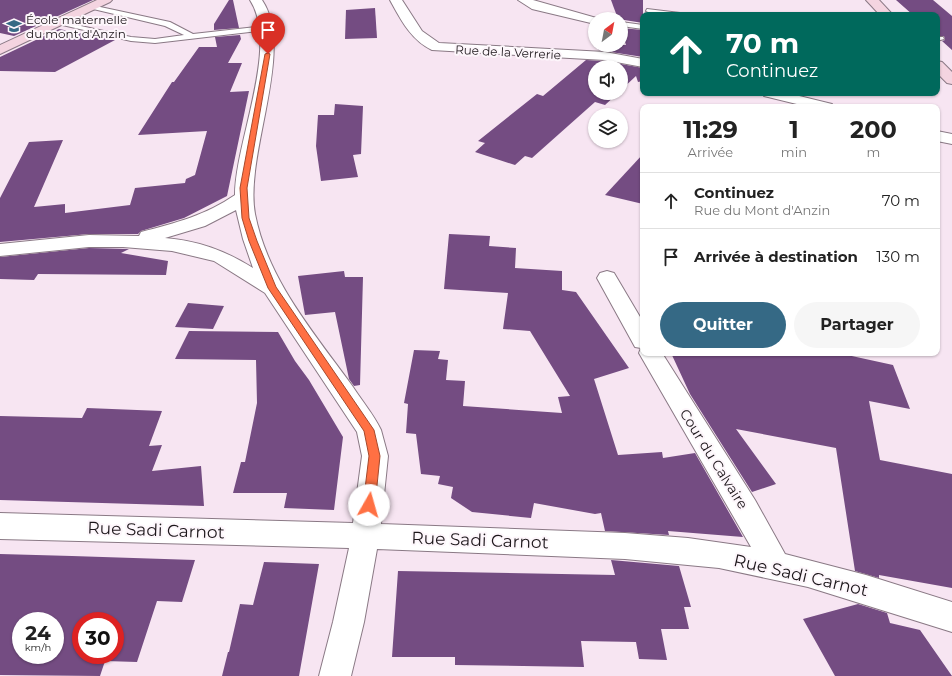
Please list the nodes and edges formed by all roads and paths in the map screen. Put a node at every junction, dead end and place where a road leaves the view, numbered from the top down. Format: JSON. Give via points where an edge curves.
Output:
{"nodes":[{"id":1,"x":106,"y":0,"type":"edge"},
{"id":2,"x":256,"y":0,"type":"edge"},
{"id":3,"x":396,"y":0,"type":"edge"},
{"id":4,"x":524,"y":0,"type":"edge"},
{"id":5,"x":872,"y":0,"type":"edge"},
{"id":6,"x":91,"y":7,"type":"junction"},
{"id":7,"x":650,"y":11,"type":"dead end"},
{"id":8,"x":658,"y":12,"type":"edge"},
{"id":9,"x":884,"y":12,"type":"edge"},
{"id":10,"x":588,"y":18,"type":"edge"},
{"id":11,"x":58,"y":23,"type":"junction"},
{"id":12,"x":628,"y":25,"type":"edge"},
{"id":13,"x":640,"y":27,"type":"edge"},
{"id":14,"x":266,"y":28,"type":"junction"},
{"id":15,"x":193,"y":37,"type":"junction"},
{"id":16,"x":0,"y":50,"type":"edge"},
{"id":17,"x":588,"y":51,"type":"edge"},
{"id":18,"x":607,"y":52,"type":"edge"},
{"id":19,"x":640,"y":62,"type":"edge"},
{"id":20,"x":940,"y":68,"type":"edge"},
{"id":21,"x":952,"y":80,"type":"edge"},
{"id":22,"x":781,"y":96,"type":"edge"},
{"id":23,"x":815,"y":104,"type":"edge"},
{"id":24,"x":940,"y":125,"type":"edge"},
{"id":25,"x":952,"y":126,"type":"edge"},
{"id":26,"x":940,"y":137,"type":"edge"},
{"id":27,"x":952,"y":139,"type":"edge"},
{"id":28,"x":244,"y":197,"type":"junction"},
{"id":29,"x":123,"y":240,"type":"junction"},
{"id":30,"x":0,"y":250,"type":"edge"},
{"id":31,"x":607,"y":278,"type":"dead end"},
{"id":32,"x":272,"y":288,"type":"junction"},
{"id":33,"x":640,"y":335,"type":"edge"},
{"id":34,"x":652,"y":356,"type":"edge"},
{"id":35,"x":0,"y":526,"type":"edge"},
{"id":36,"x":365,"y":536,"type":"junction"},
{"id":37,"x":776,"y":566,"type":"junction"},
{"id":38,"x":952,"y":617,"type":"edge"},
{"id":39,"x":335,"y":676,"type":"edge"}],
"edges":[{"from":1,"to":6,"type":"street"},
{"from":2,"to":14,"type":"street","via":[[262,9]]},
{"from":3,"to":17,"type":"street","name":"Rue de la Verrerie","via":[[419,36],[425,42],[438,47]]},
{"from":4,"to":10,"type":"street","via":[[536,6]]},
{"from":5,"to":9,"type":"street"},
{"from":6,"to":11,"type":"street"},
{"from":6,"to":15,"type":"lane","via":[[167,24]]},
{"from":7,"to":8,"type":"lane"},
{"from":11,"to":15,"type":"lane","via":[[142,40]]},
{"from":11,"to":16,"type":"street"},
{"from":12,"to":13,"type":"lane"},
{"from":14,"to":15,"type":"lane"},
{"from":14,"to":28,"type":"street","via":[[267,62]]},
{"from":18,"to":19,"type":"street","name":"Rue de la Verrerie"},
{"from":20,"to":21,"type":"street"},
{"from":22,"to":23,"type":"street"},
{"from":24,"to":25,"type":"street"},
{"from":26,"to":27,"type":"street"},
{"from":28,"to":29,"type":"street","via":[[222,212],[200,222]]},
{"from":28,"to":32,"type":"street","via":[[248,228]]},
{"from":29,"to":30,"type":"street"},
{"from":29,"to":32,"type":"street","via":[[165,244],[206,252],[236,265]]},
{"from":31,"to":33,"type":"street"},
{"from":32,"to":36,"type":"street","via":[[369,430],[375,456]]},
{"from":34,"to":37,"type":"street","name":"Cour du Calvaire","via":[[745,509]]},
{"from":35,"to":36,"type":"street","name":"Rue Sadi Carnot"},
{"from":36,"to":37,"type":"street","name":"Rue Sadi Carnot","via":[[633,547],[721,556]]},
{"from":36,"to":39,"type":"street","via":[[348,627]]},
{"from":37,"to":38,"type":"street","name":"Rue Sadi Carnot","via":[[862,588]]}]}
